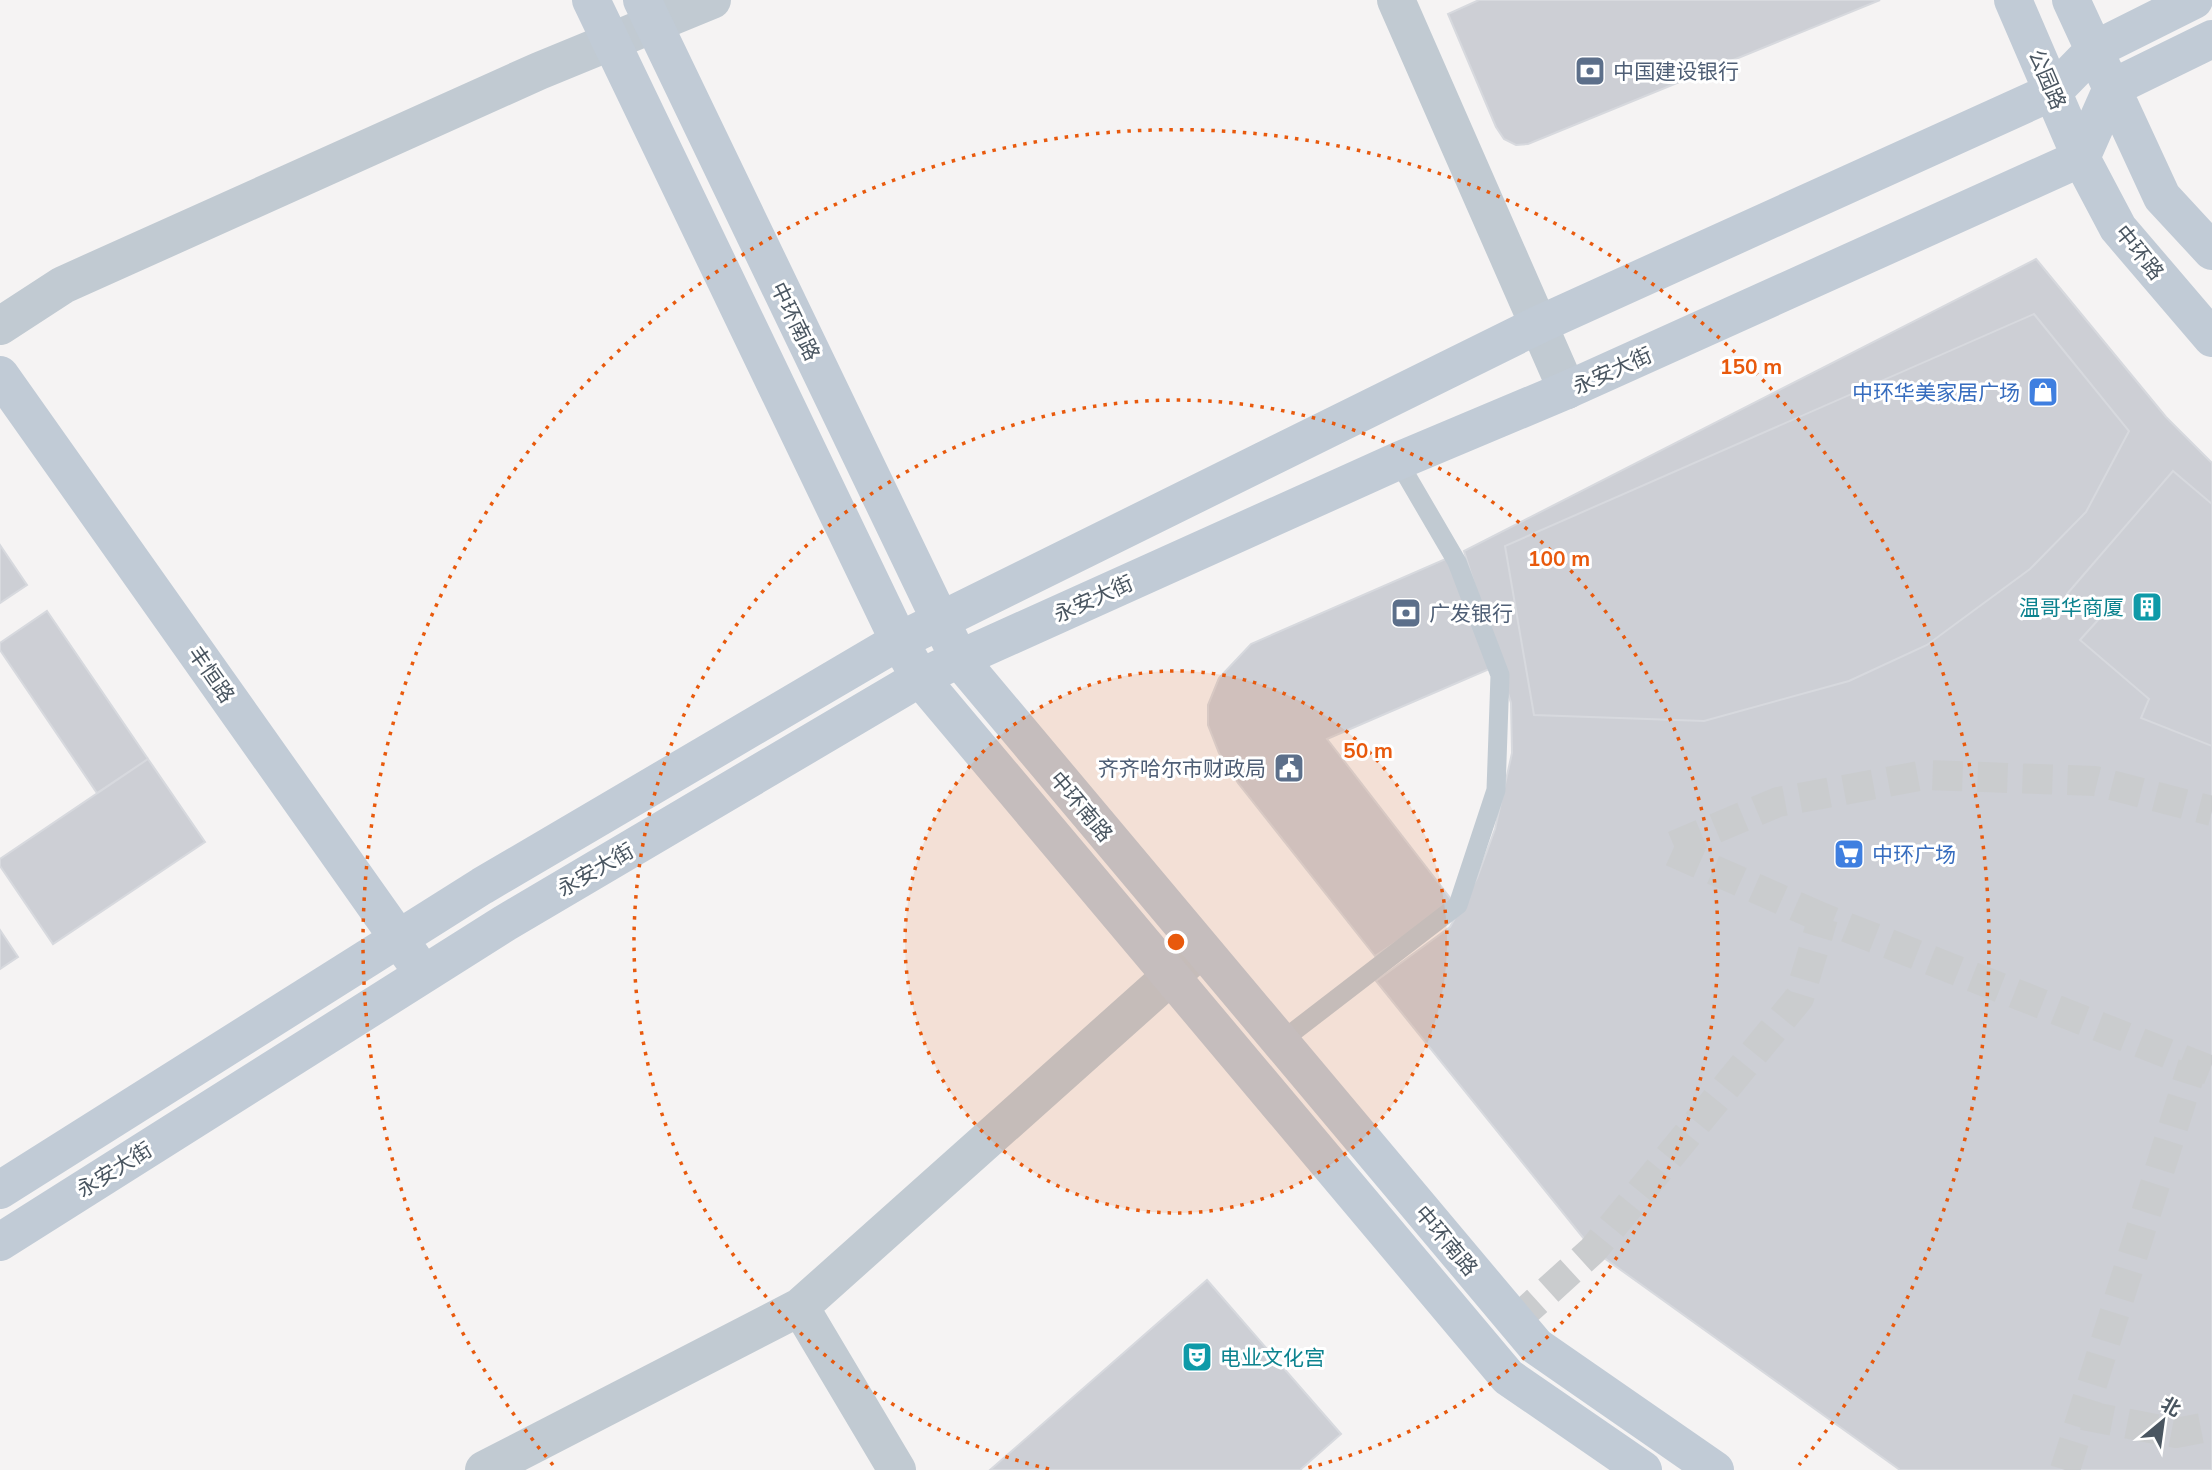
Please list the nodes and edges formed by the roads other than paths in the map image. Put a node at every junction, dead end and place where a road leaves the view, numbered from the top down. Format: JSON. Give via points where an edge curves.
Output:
{"nodes":[{"id":1,"x":591,"y":0,"type":"edge"},
{"id":2,"x":712,"y":0,"type":"edge"},
{"id":3,"x":2013,"y":0,"type":"edge"},
{"id":4,"x":2071,"y":0,"type":"edge"},
{"id":5,"x":2194,"y":0,"type":"edge"},
{"id":6,"x":1400,"y":1,"type":"edge"},
{"id":7,"x":648,"y":12,"type":"edge"},
{"id":8,"x":2212,"y":39,"type":"edge"},
{"id":9,"x":611,"y":42,"type":"junction"},
{"id":10,"x":2094,"y":50,"type":"junction"},
{"id":11,"x":2112,"y":88,"type":"junction"},
{"id":12,"x":2054,"y":92,"type":"junction"},
{"id":13,"x":2081,"y":158,"type":"junction"},
{"id":14,"x":2212,"y":251,"type":"edge"},
{"id":15,"x":1538,"y":325,"type":"junction"},
{"id":16,"x":0,"y":326,"type":"edge"},
{"id":17,"x":2212,"y":338,"type":"edge"},
{"id":18,"x":0,"y":374,"type":"edge"},
{"id":19,"x":1567,"y":390,"type":"junction"},
{"id":20,"x":1398,"y":461,"type":"junction"},
{"id":21,"x":940,"y":620,"type":"junction"},
{"id":22,"x":899,"y":641,"type":"junction"},
{"id":23,"x":959,"y":659,"type":"junction"},
{"id":24,"x":920,"y":678,"type":"junction"},
{"id":25,"x":400,"y":938,"type":"junction"},
{"id":26,"x":1201,"y":949,"type":"junction"},
{"id":27,"x":422,"y":974,"type":"junction"},
{"id":28,"x":1171,"y":976,"type":"junction"},
{"id":29,"x":1280,"y":1042,"type":"junction"},
{"id":30,"x":0,"y":1190,"type":"edge"},
{"id":31,"x":0,"y":1242,"type":"edge"},
{"id":32,"x":800,"y":1307,"type":"junction"},
{"id":33,"x":484,"y":1470,"type":"edge"},
{"id":34,"x":897,"y":1470,"type":"edge"},
{"id":35,"x":1643,"y":1470,"type":"edge"},
{"id":36,"x":1715,"y":1470,"type":"edge"}],
"edges":[{"from":1,"to":9,"type":"main road","name":"中环南路"},
{"from":2,"to":7,"type":"street"},
{"from":3,"to":12,"type":"main road","name":"公园路"},
{"from":4,"to":10,"type":"main road"},
{"from":5,"to":10,"type":"main road","name":"永安大街"},
{"from":6,"to":15,"type":"street"},
{"from":7,"to":9,"type":"street"},
{"from":7,"to":21,"type":"main road","name":"中环南路"},
{"from":8,"to":11,"type":"main road"},
{"from":9,"to":16,"type":"street","via":[[63,285]]},
{"from":9,"to":22,"type":"main road","name":"中环南路"},
{"from":10,"to":11,"type":"main road"},
{"from":10,"to":12,"type":"main road","name":"永安大街"},
{"from":11,"to":13,"type":"main road"},
{"from":11,"to":14,"type":"main road","via":[[2162,197]]},
{"from":12,"to":13,"type":"main road","name":"公园路"},
{"from":12,"to":15,"type":"main road","name":"永安大街"},
{"from":13,"to":17,"type":"main road","name":"中环路","via":[[2118,228]]},
{"from":13,"to":19,"type":"main road","name":"永安大街"},
{"from":15,"to":19,"type":"street"},
{"from":15,"to":21,"type":"main road","name":"永安大街"},
{"from":18,"to":25,"type":"main road","name":"丰恒路"},
{"from":19,"to":20,"type":"main road","name":"永安大街"},
{"from":20,"to":23,"type":"main road","name":"永安大街"},
{"from":20,"to":29,"type":"lane","via":[[1457,562],[1500,675],[1496,790],[1458,905]]},
{"from":21,"to":22,"type":"main road","name":"永安大街"},
{"from":21,"to":23,"type":"main road","name":"中环南路"},
{"from":22,"to":24,"type":"main road","name":"中环南路"},
{"from":22,"to":25,"type":"main road","name":"永安大街"},
{"from":23,"to":24,"type":"main road","name":"永安大街"},
{"from":23,"to":26,"type":"main road","name":"中环南路"},
{"from":24,"to":27,"type":"main road","name":"永安大街"},
{"from":24,"to":28,"type":"main road","name":"中环南路"},
{"from":25,"to":27,"type":"main road","name":"丰恒路"},
{"from":25,"to":30,"type":"main road","name":"永安大街"},
{"from":26,"to":28,"type":"street"},
{"from":26,"to":29,"type":"main road","name":"中环南路"},
{"from":27,"to":31,"type":"main road","name":"永安大街"},
{"from":28,"to":32,"type":"street"},
{"from":28,"to":35,"type":"main road","name":"中环南路","via":[[1508,1377]]},
{"from":29,"to":36,"type":"main road","name":"中环南路","via":[[1536,1346]]},
{"from":32,"to":33,"type":"street"},
{"from":32,"to":34,"type":"street"}]}
